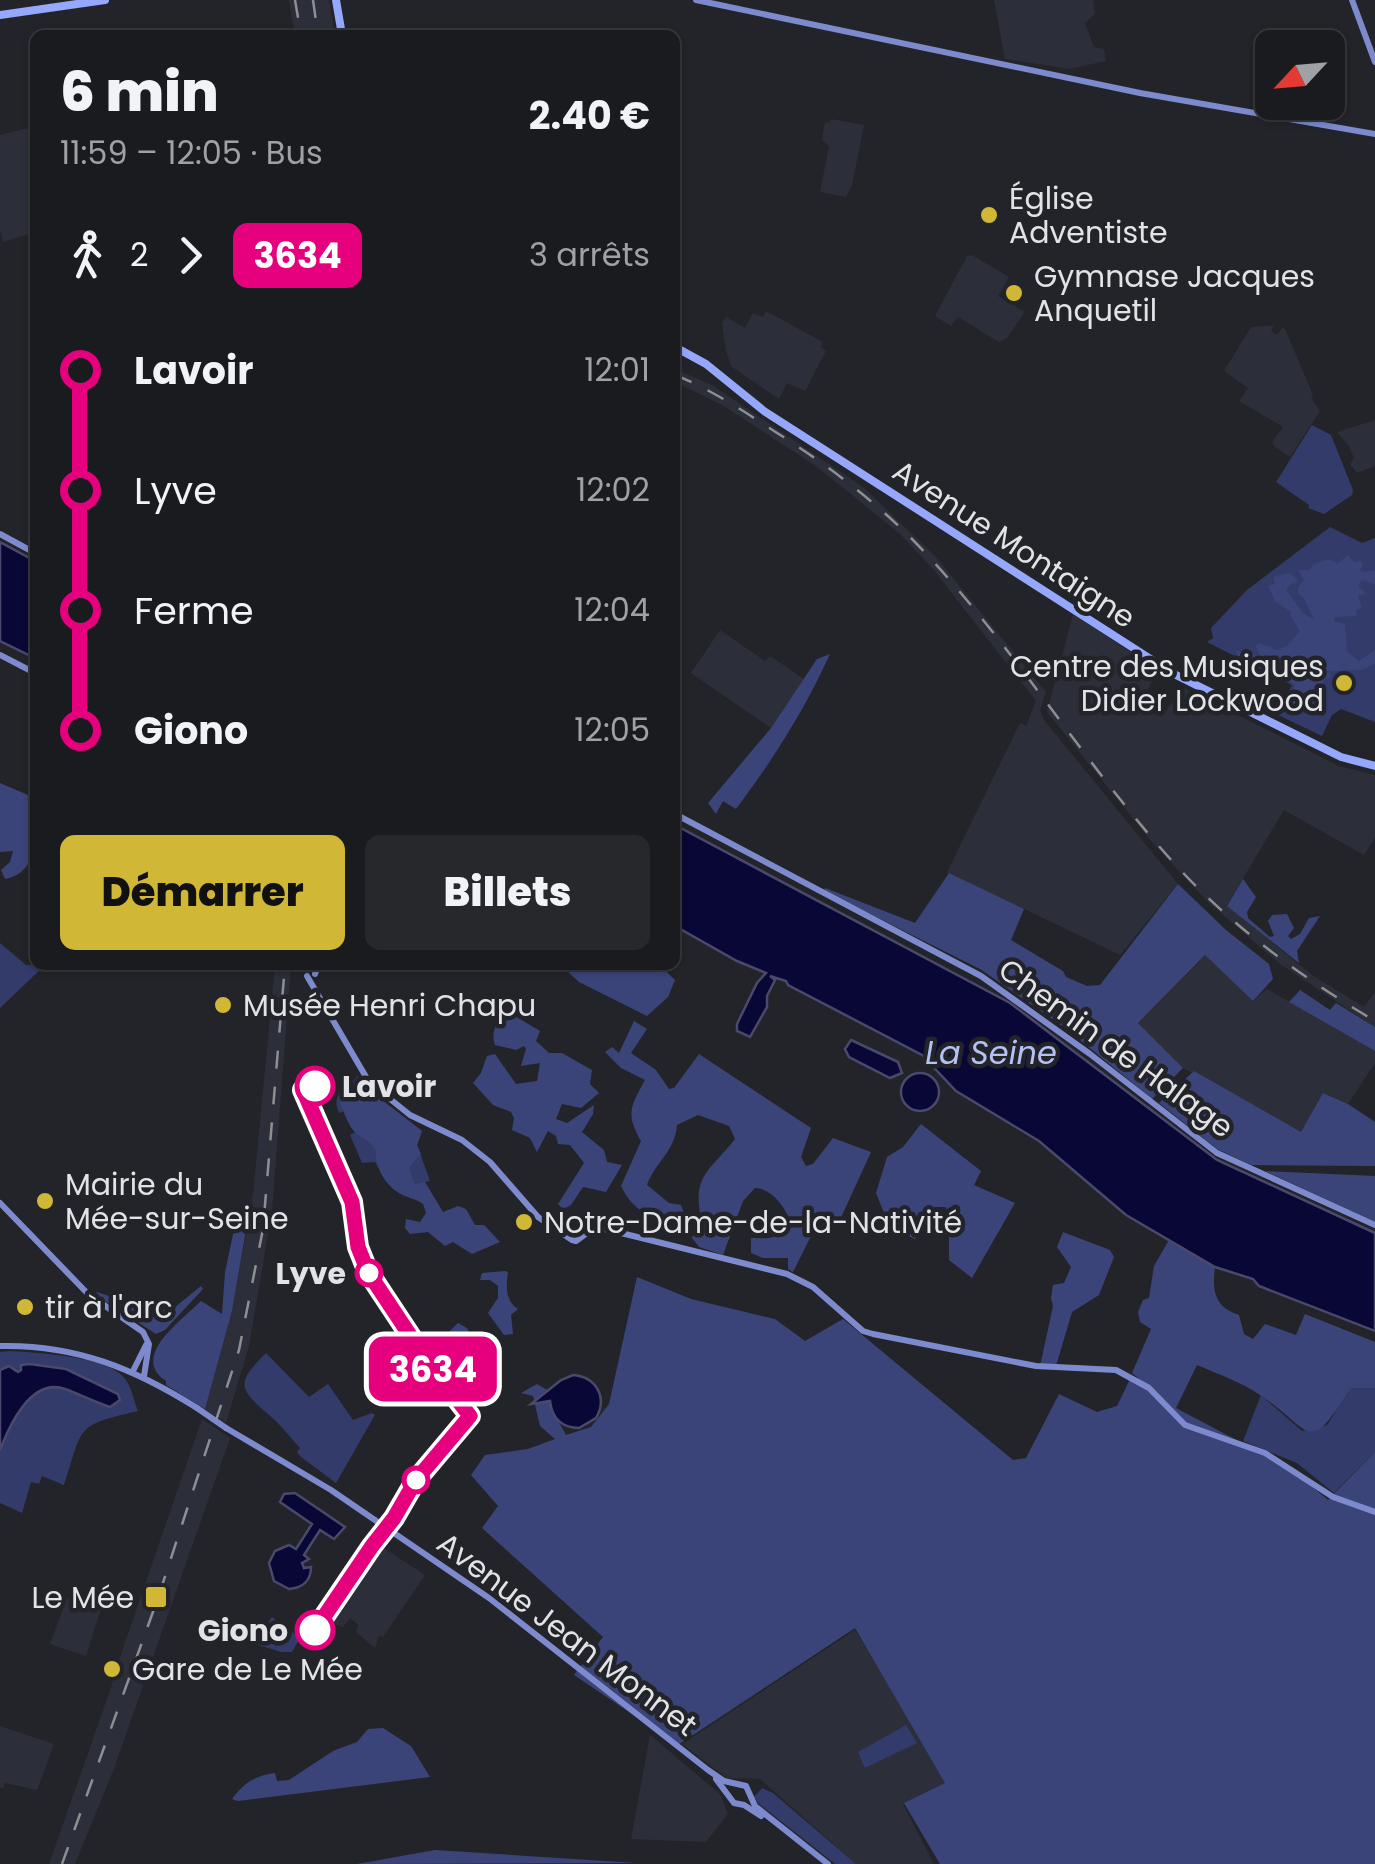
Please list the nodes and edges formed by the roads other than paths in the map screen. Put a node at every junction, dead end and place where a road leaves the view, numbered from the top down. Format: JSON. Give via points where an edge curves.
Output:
{"nodes":[{"id":1,"x":67,"y":0,"type":"edge"},
{"id":2,"x":105,"y":0,"type":"edge"},
{"id":3,"x":336,"y":0,"type":"edge"},
{"id":4,"x":696,"y":0,"type":"edge"},
{"id":5,"x":1352,"y":0,"type":"edge"},
{"id":6,"x":0,"y":12,"type":"edge"},
{"id":7,"x":341,"y":30,"type":"edge"},
{"id":8,"x":1375,"y":62,"type":"edge"},
{"id":9,"x":1375,"y":134,"type":"edge"},
{"id":10,"x":680,"y":350,"type":"edge"},
{"id":11,"x":0,"y":534,"type":"edge"},
{"id":12,"x":30,"y":550,"type":"edge"},
{"id":13,"x":0,"y":655,"type":"edge"},
{"id":14,"x":30,"y":670,"type":"edge"},
{"id":15,"x":1375,"y":766,"type":"edge"},
{"id":16,"x":680,"y":817,"type":"edge"},
{"id":17,"x":313,"y":972,"type":"edge"},
{"id":18,"x":0,"y":1203,"type":"edge"},
{"id":19,"x":1375,"y":1226,"type":"edge"},
{"id":20,"x":0,"y":1346,"type":"edge"},
{"id":21,"x":138,"y":1373,"type":"junction"},
{"id":22,"x":1375,"y":1512,"type":"edge"},
{"id":23,"x":708,"y":1770,"type":"junction"},
{"id":24,"x":738,"y":1785,"type":"junction"},
{"id":25,"x":730,"y":1794,"type":"junction"},
{"id":26,"x":747,"y":1802,"type":"junction"},
{"id":27,"x":828,"y":1864,"type":"edge"}],
"edges":[{"from":1,"to":6,"type":"main road"},
{"from":2,"to":6,"type":"main road"},
{"from":3,"to":7,"type":"main road"},
{"from":4,"to":9,"type":"street","via":[[1140,93]]},
{"from":5,"to":8,"type":"street"},
{"from":10,"to":15,"type":"main road","name":"Avenue Montaigne","via":[[764,411],[1166,668],[1341,756]]},
{"from":11,"to":12,"type":"street"},
{"from":13,"to":14,"type":"street"},
{"from":16,"to":19,"type":"street","name":"Chemin de Halage","via":[[981,976],[1218,1152]]},
{"from":17,"to":22,"type":"street","via":[[370,1082],[410,1115],[462,1140],[545,1224],[576,1242],[605,1228],[787,1274],[813,1286],[873,1334],[1036,1366],[1116,1370],[1148,1388],[1185,1425],[1265,1453],[1333,1497]]},
{"from":18,"to":21,"type":"street","via":[[88,1294],[144,1334],[149,1344]]},
{"from":20,"to":21,"type":"street","name":"Avenue Jean Monnet","via":[[74,1351]]},
{"from":21,"to":23,"type":"street","name":"Avenue Jean Monnet","bridge":true,"via":[[325,1486],[489,1598]]},
{"from":23,"to":24,"type":"street","name":"Avenue Jean Monnet"},
{"from":23,"to":25,"type":"street","name":"Avenue Jean Monnet"},
{"from":24,"to":25,"type":"street"},
{"from":24,"to":26,"type":"street","via":[[748,1788]]},
{"from":25,"to":26,"type":"street","name":"Avenue Jean Monnet","via":[[734,1803]]},
{"from":26,"to":27,"type":"street"}]}
